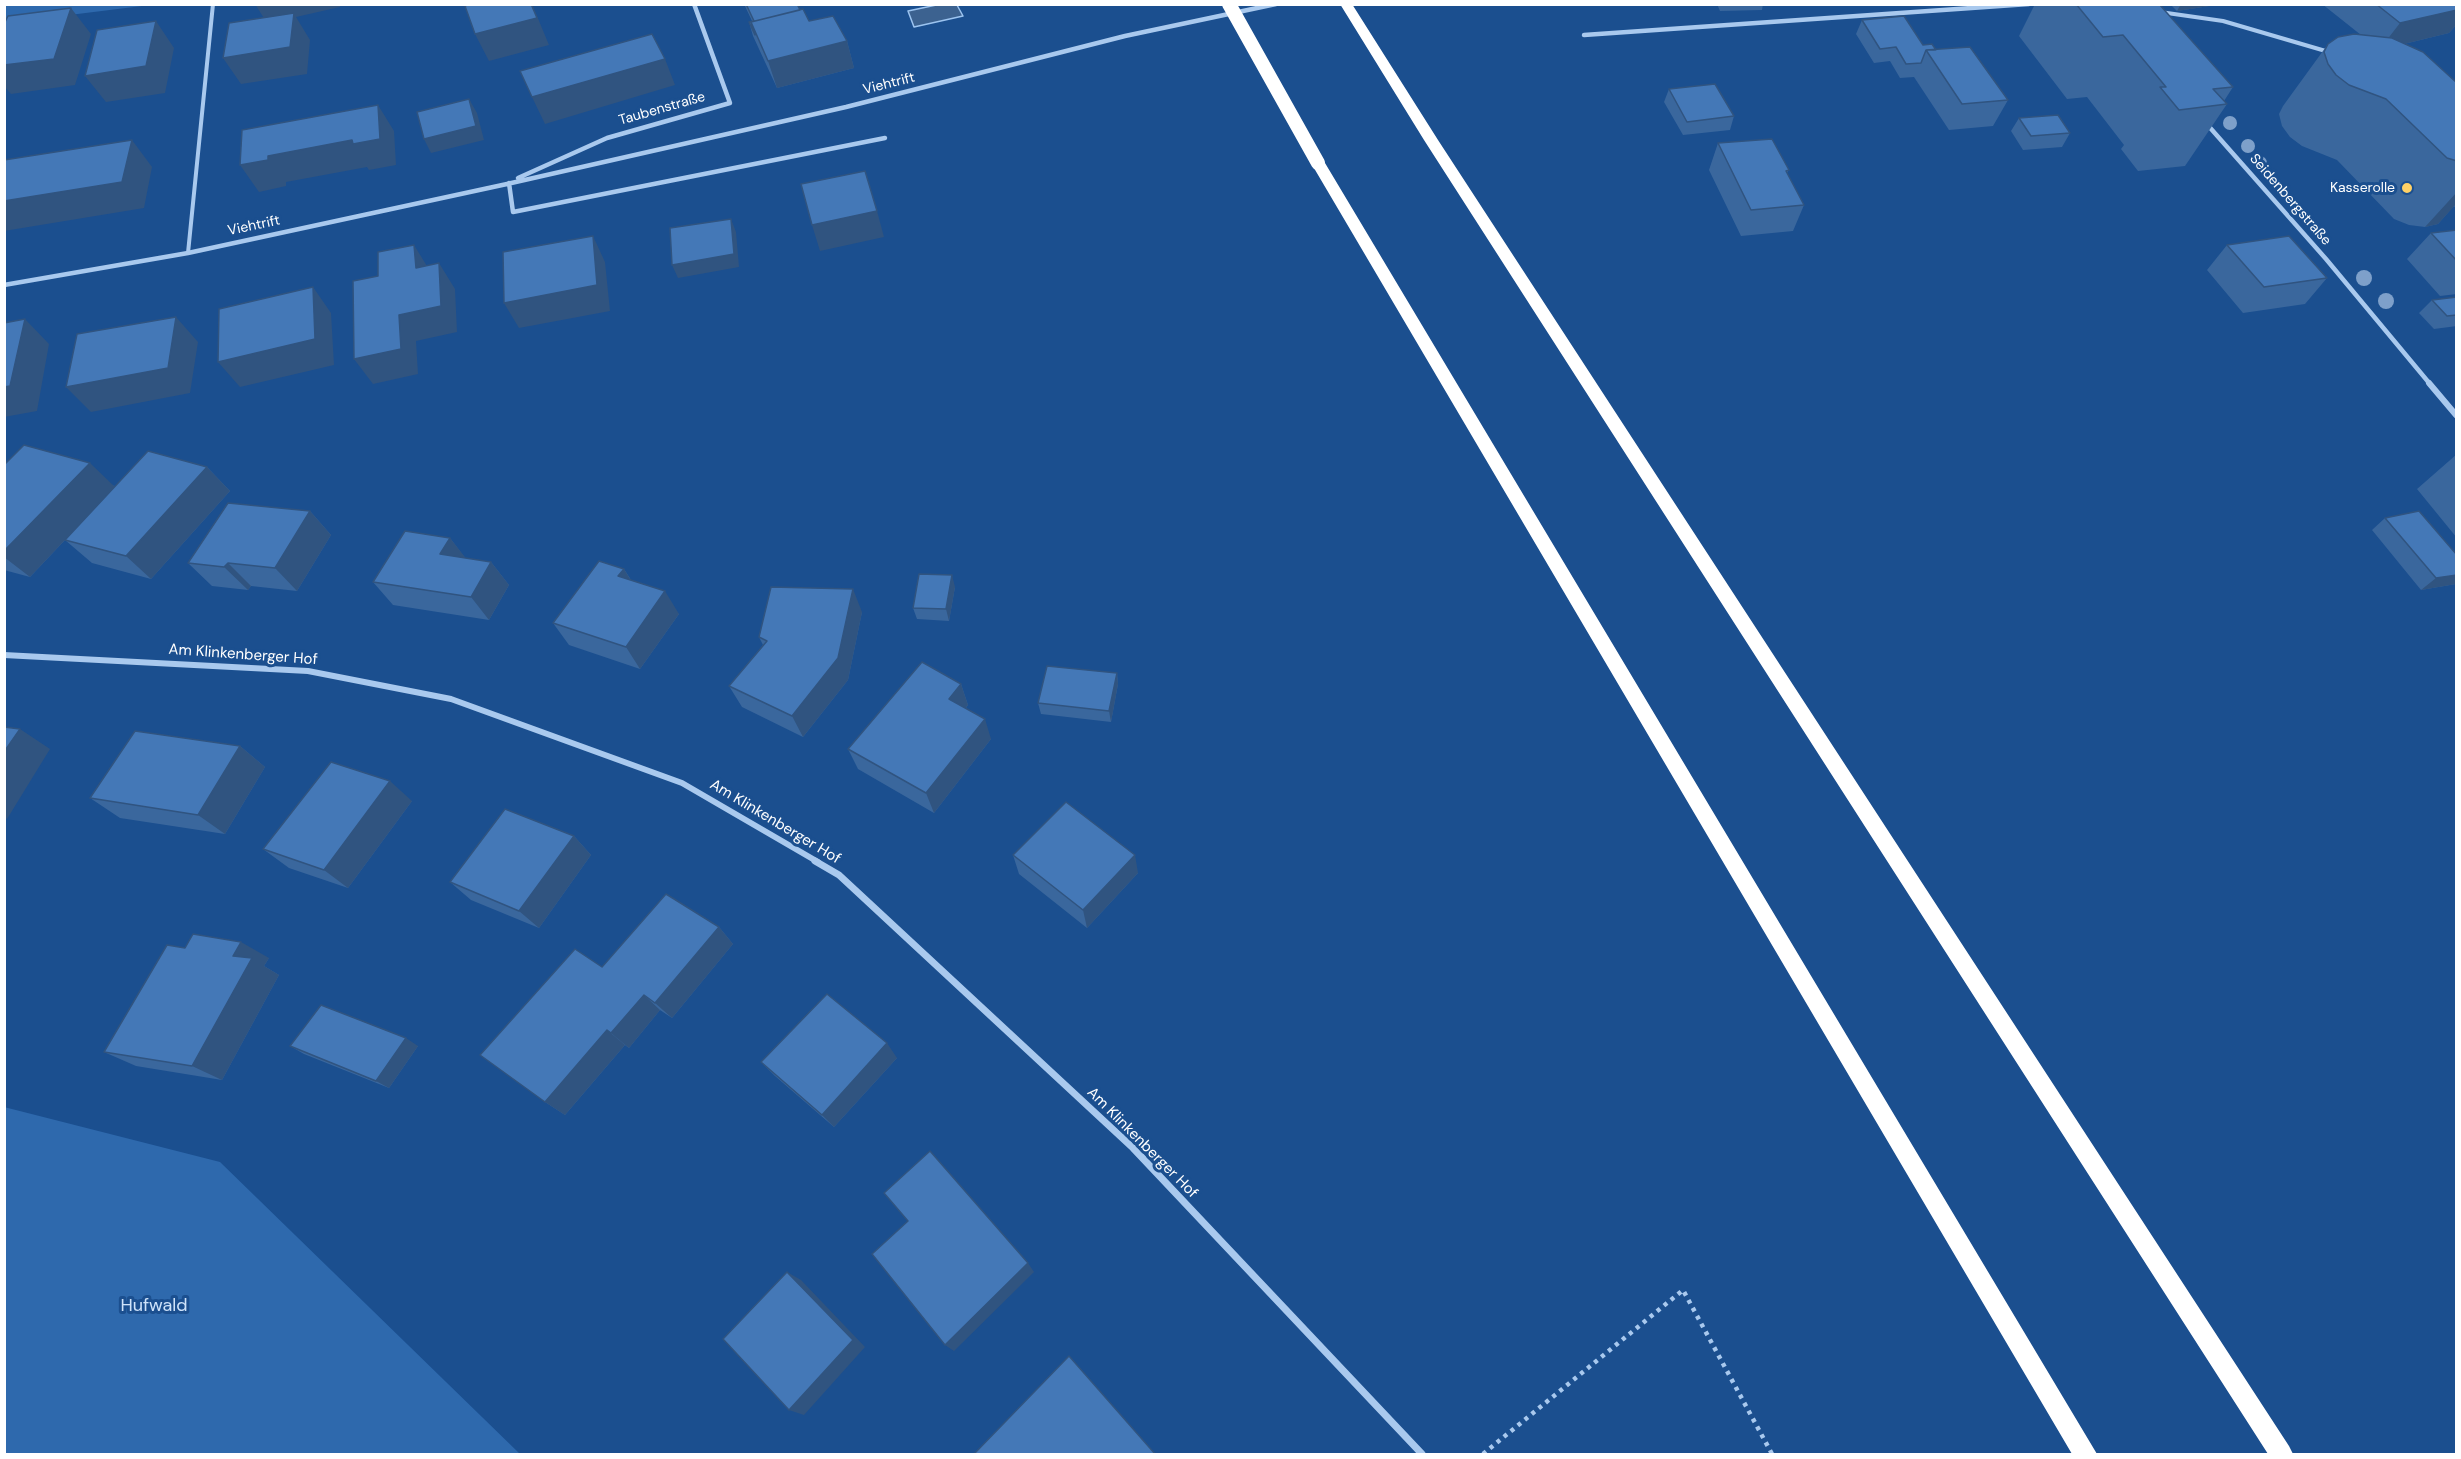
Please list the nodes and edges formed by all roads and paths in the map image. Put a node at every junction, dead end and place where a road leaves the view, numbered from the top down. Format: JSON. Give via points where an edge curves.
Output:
{"nodes":[{"id":1,"x":213,"y":4,"type":"edge"},
{"id":2,"x":694,"y":4,"type":"edge"},
{"id":3,"x":1229,"y":4,"type":"edge"},
{"id":4,"x":1276,"y":4,"type":"edge"},
{"id":5,"x":1347,"y":4,"type":"edge"},
{"id":6,"x":2029,"y":4,"type":"edge"},
{"id":7,"x":2154,"y":12,"type":"edge"},
{"id":8,"x":1584,"y":35,"type":"dead end"},
{"id":9,"x":2330,"y":52,"type":"edge"},
{"id":10,"x":2200,"y":117,"type":"edge"},
{"id":11,"x":885,"y":138,"type":"dead end"},
{"id":12,"x":507,"y":184,"type":"junction"},
{"id":13,"x":188,"y":253,"type":"junction"},
{"id":14,"x":4,"y":285,"type":"edge"},
{"id":15,"x":2457,"y":415,"type":"edge"},
{"id":16,"x":4,"y":655,"type":"edge"},
{"id":17,"x":1422,"y":1455,"type":"edge"},
{"id":18,"x":1483,"y":1455,"type":"edge"},
{"id":19,"x":1772,"y":1455,"type":"edge"},
{"id":20,"x":2085,"y":1455,"type":"edge"},
{"id":21,"x":2281,"y":1455,"type":"edge"}],
"edges":[{"from":1,"to":13,"type":"lane"},
{"from":2,"to":12,"type":"street","name":"Taubenstraße","via":[[729,103],[607,138]]},
{"from":3,"to":20,"type":"highway","bridge":true,"via":[[1318,163]]},
{"from":4,"to":12,"type":"street","name":"Viehtrift","via":[[1125,36],[846,107]]},
{"from":5,"to":21,"type":"highway"},
{"from":6,"to":8,"type":"street"},
{"from":7,"to":9,"type":"lane","via":[[2237,25]]},
{"from":10,"to":15,"type":"street","name":"Seidenbergstraße"},
{"from":11,"to":12,"type":"street","via":[[513,212]]},
{"from":12,"to":13,"type":"street","name":"Viehtrift"},
{"from":13,"to":14,"type":"street","name":"Viehtrift"},
{"from":16,"to":17,"type":"street","name":"Am Klinkenberger Hof","via":[[308,671],[451,699],[682,783],[839,875],[1132,1148]]},
{"from":18,"to":19,"type":"path","via":[[1683,1290]]}]}
